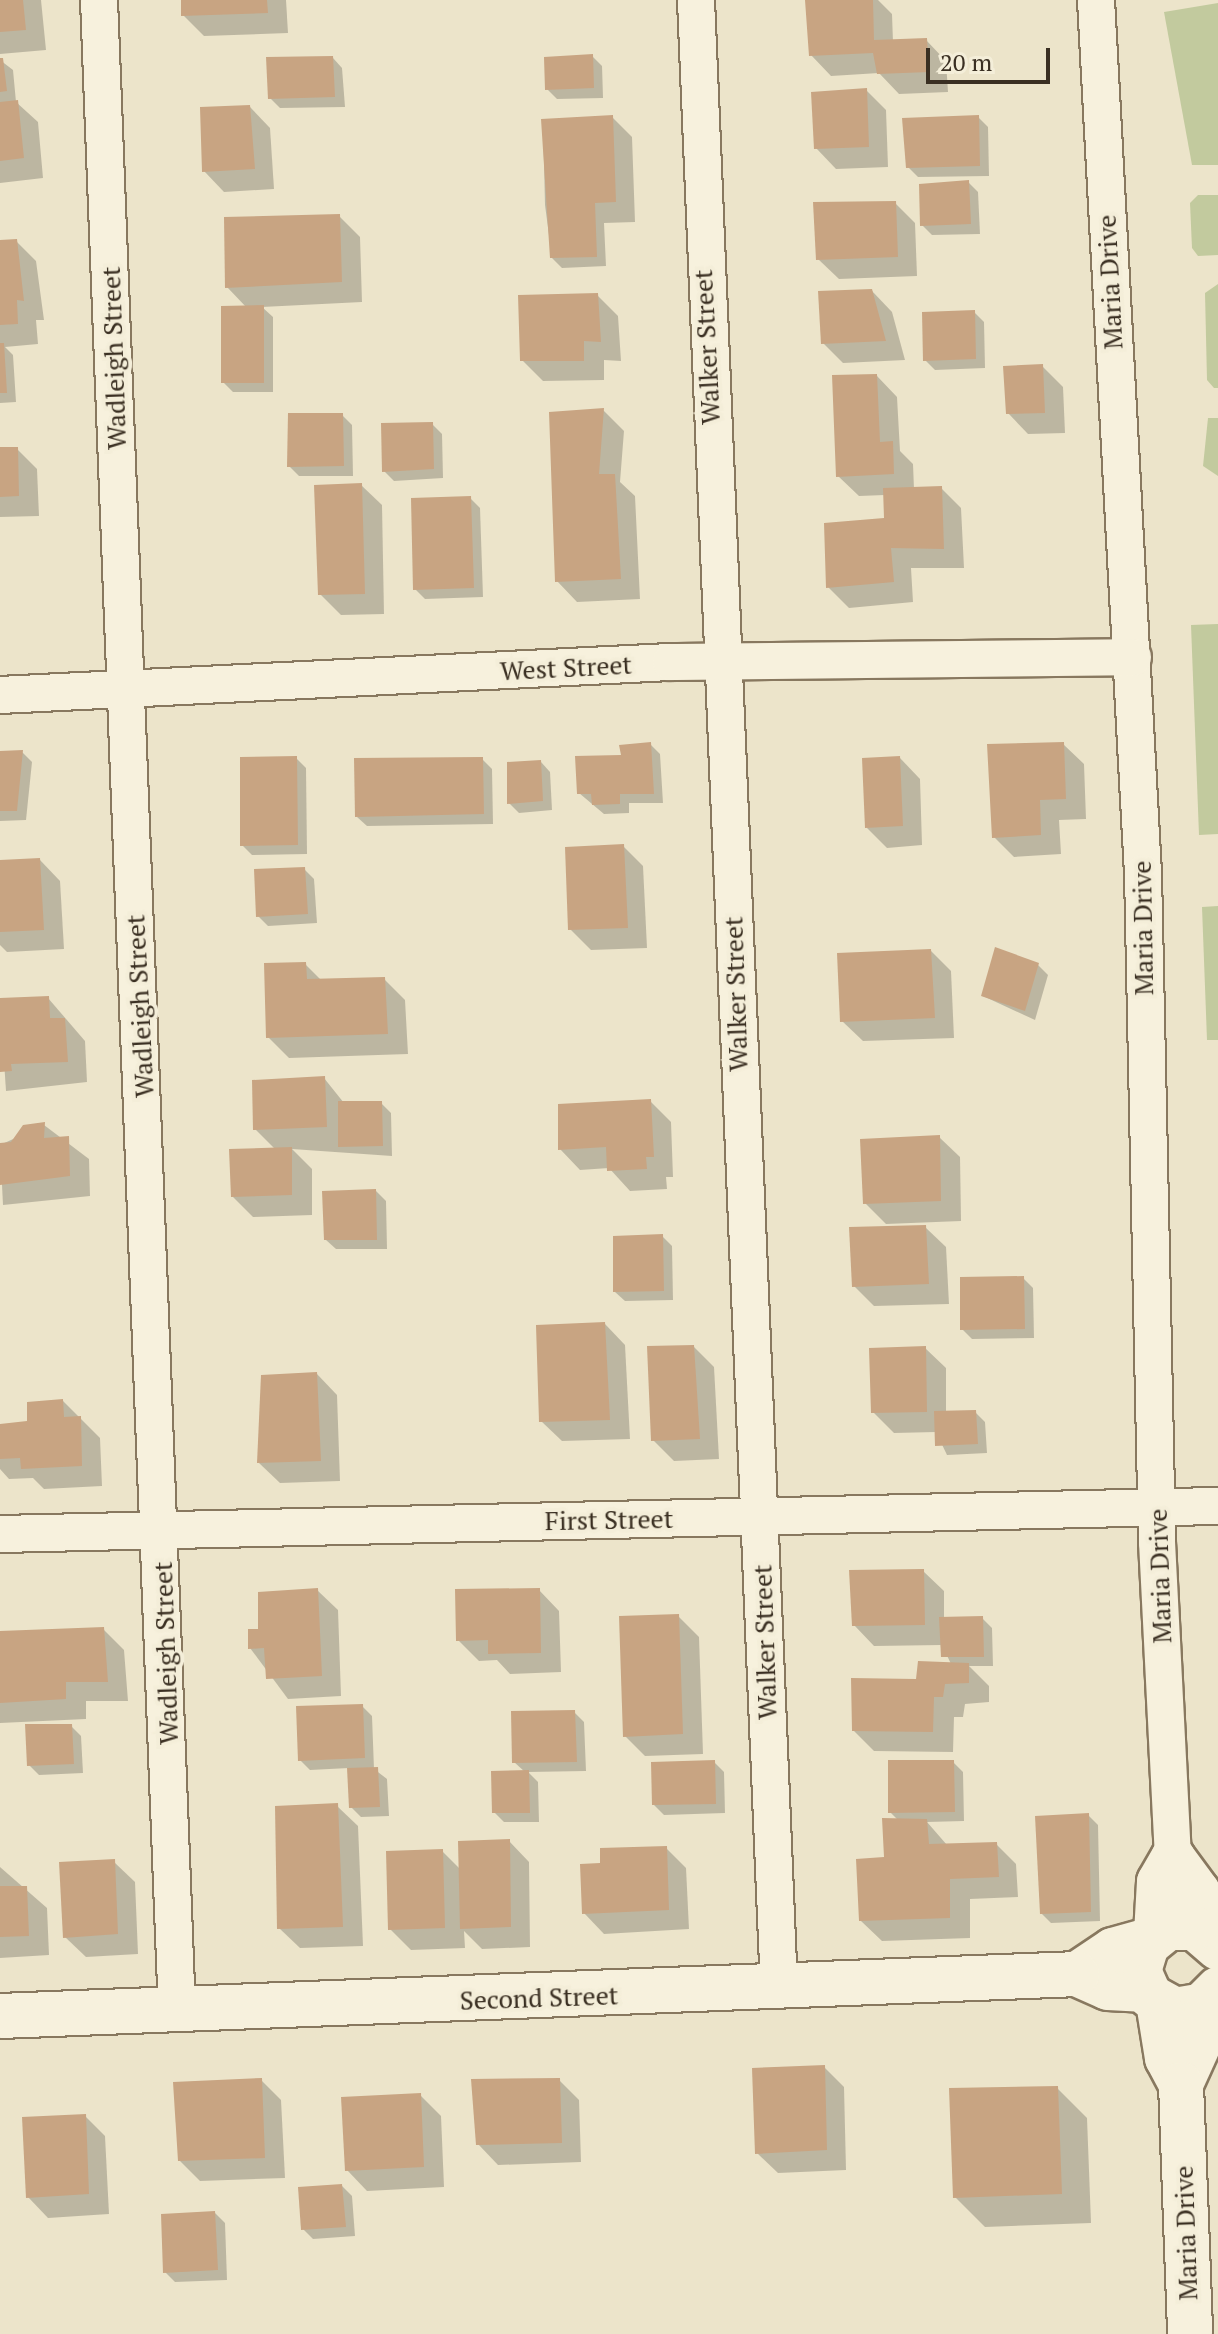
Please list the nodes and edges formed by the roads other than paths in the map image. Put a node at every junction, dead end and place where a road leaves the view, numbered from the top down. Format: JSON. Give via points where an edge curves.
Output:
{"nodes":[{"id":1,"x":99,"y":0,"type":"edge"},
{"id":2,"x":696,"y":0,"type":"edge"},
{"id":3,"x":1096,"y":0,"type":"edge"},
{"id":4,"x":1133,"y":657,"type":"junction"},
{"id":5,"x":723,"y":661,"type":"junction"},
{"id":6,"x":127,"y":691,"type":"junction"},
{"id":7,"x":0,"y":695,"type":"edge"},
{"id":8,"x":1218,"y":1506,"type":"edge"},
{"id":9,"x":1157,"y":1507,"type":"junction"},
{"id":10,"x":761,"y":1518,"type":"junction"},
{"id":11,"x":162,"y":1527,"type":"junction"},
{"id":12,"x":0,"y":1534,"type":"edge"},
{"id":13,"x":1173,"y":1858,"type":"junction"},
{"id":14,"x":1154,"y":1937,"type":"junction"},
{"id":15,"x":1214,"y":1941,"type":"edge"},
{"id":16,"x":1077,"y":1974,"type":"junction"},
{"id":17,"x":779,"y":1988,"type":"junction"},
{"id":18,"x":1215,"y":1994,"type":"edge"},
{"id":19,"x":1152,"y":1996,"type":"junction"},
{"id":20,"x":177,"y":2011,"type":"junction"},
{"id":21,"x":0,"y":2016,"type":"edge"},
{"id":22,"x":1181,"y":2084,"type":"junction"},
{"id":23,"x":1190,"y":2334,"type":"edge"}],
"edges":[{"from":1,"to":6,"type":"street","name":"Wadleigh Street"},
{"from":2,"to":5,"type":"street","name":"Walker Street"},
{"from":3,"to":4,"type":"street","name":"Maria Drive"},
{"from":4,"to":5,"type":"street","name":"West Street"},
{"from":4,"to":9,"type":"street","name":"Maria Drive"},
{"from":5,"to":6,"type":"street","name":"West Street"},
{"from":5,"to":10,"type":"street","name":"Walker Street"},
{"from":6,"to":7,"type":"street","name":"West Street"},
{"from":6,"to":11,"type":"street","name":"Wadleigh Street"},
{"from":8,"to":9,"type":"street","name":"First Street"},
{"from":9,"to":10,"type":"street","name":"First Street"},
{"from":9,"to":13,"type":"street","name":"Maria Drive"},
{"from":10,"to":11,"type":"street","name":"First Street"},
{"from":10,"to":17,"type":"street","name":"Walker Street"},
{"from":11,"to":12,"type":"street","name":"First Street"},
{"from":11,"to":20,"type":"street","name":"Wadleigh Street"},
{"from":13,"to":14,"type":"street","via":[[1159,1882]]},
{"from":13,"to":15,"type":"street","via":[[1198,1892]]},
{"from":14,"to":15,"type":"street","via":[[1182,1926]]},
{"from":14,"to":16,"type":"street","via":[[1113,1950]]},
{"from":14,"to":19,"type":"street","via":[[1139,1971]]},
{"from":16,"to":17,"type":"street","name":"Second Street"},
{"from":16,"to":19,"type":"street","via":[[1108,1988]]},
{"from":17,"to":20,"type":"street","name":"Second Street"},
{"from":18,"to":19,"type":"street","via":[[1189,2010]]},
{"from":18,"to":22,"type":"street"},
{"from":19,"to":22,"type":"street","via":[[1167,2058]]},
{"from":20,"to":21,"type":"street","name":"Second Street"},
{"from":22,"to":23,"type":"street","name":"Maria Drive"}]}
